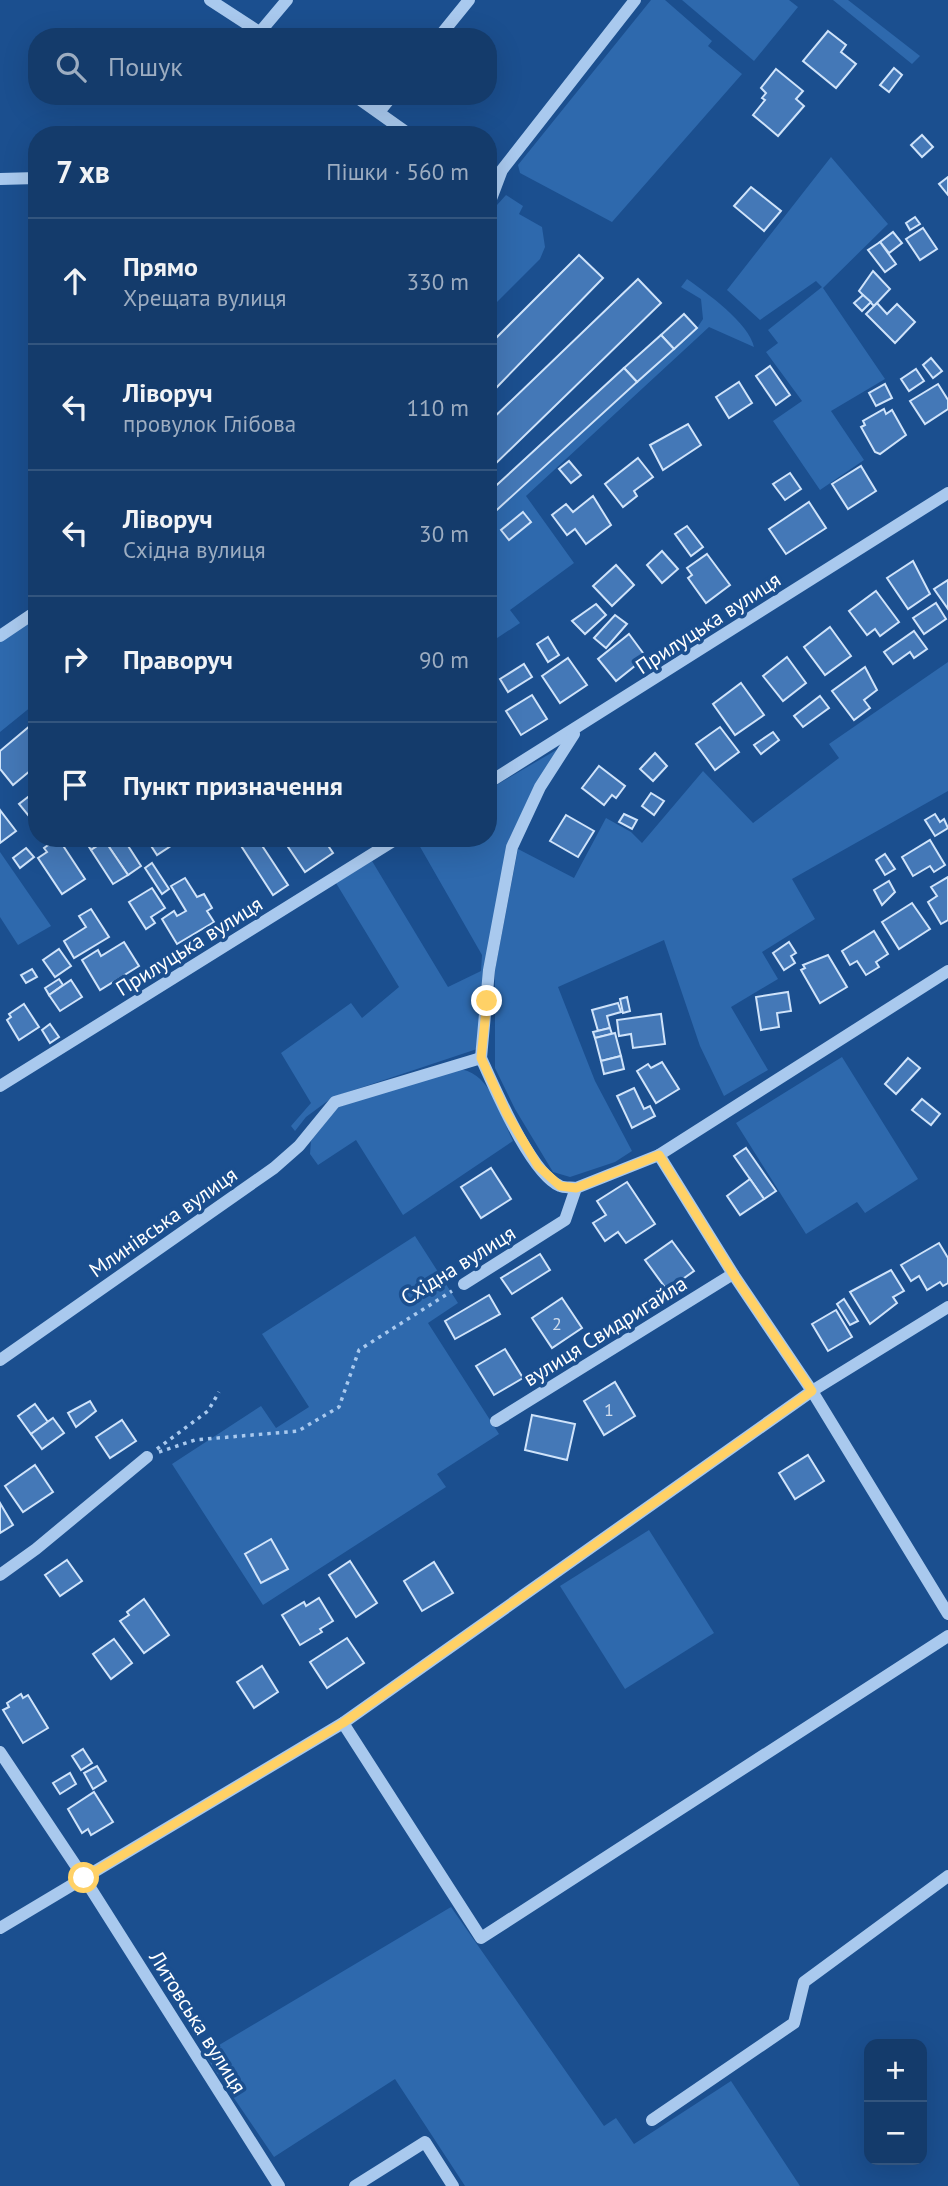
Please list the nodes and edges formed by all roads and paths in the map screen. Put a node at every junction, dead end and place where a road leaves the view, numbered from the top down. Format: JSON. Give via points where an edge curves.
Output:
{"nodes":[{"id":1,"x":210,"y":0,"type":"edge"},
{"id":2,"x":287,"y":0,"type":"edge"},
{"id":3,"x":469,"y":0,"type":"edge"},
{"id":4,"x":635,"y":0,"type":"edge"},
{"id":5,"x":254,"y":28,"type":"edge"},
{"id":6,"x":268,"y":28,"type":"edge"},
{"id":7,"x":446,"y":28,"type":"edge"},
{"id":8,"x":368,"y":105,"type":"edge"},
{"id":9,"x":385,"y":105,"type":"edge"},
{"id":10,"x":379,"y":112,"type":"junction"},
{"id":11,"x":398,"y":126,"type":"edge"},
{"id":12,"x":497,"y":177,"type":"edge"},
{"id":13,"x":28,"y":178,"type":"edge"},
{"id":14,"x":0,"y":179,"type":"edge"},
{"id":15,"x":948,"y":494,"type":"edge"},
{"id":16,"x":28,"y":617,"type":"edge"},
{"id":17,"x":0,"y":636,"type":"edge"},
{"id":18,"x":576,"y":731,"type":"junction"},
{"id":19,"x":497,"y":778,"type":"edge"},
{"id":20,"x":384,"y":847,"type":"edge"},
{"id":21,"x":948,"y":971,"type":"edge"},
{"id":22,"x":481,"y":1058,"type":"junction"},
{"id":23,"x":0,"y":1086,"type":"edge"},
{"id":24,"x":659,"y":1155,"type":"junction"},
{"id":25,"x":576,"y":1188,"type":"junction"},
{"id":26,"x":733,"y":1274,"type":"junction"},
{"id":27,"x":464,"y":1284,"type":"joint"},
{"id":28,"x":948,"y":1307,"type":"edge"},
{"id":29,"x":0,"y":1360,"type":"edge"},
{"id":30,"x":812,"y":1391,"type":"junction"},
{"id":31,"x":219,"y":1392,"type":"dead end"},
{"id":32,"x":496,"y":1421,"type":"dead end"},
{"id":33,"x":147,"y":1457,"type":"junction"},
{"id":34,"x":0,"y":1575,"type":"edge"},
{"id":35,"x":948,"y":1614,"type":"edge"},
{"id":36,"x":948,"y":1636,"type":"edge"},
{"id":37,"x":343,"y":1723,"type":"junction"},
{"id":38,"x":0,"y":1752,"type":"edge"},
{"id":39,"x":948,"y":1876,"type":"edge"},
{"id":40,"x":84,"y":1878,"type":"junction"},
{"id":41,"x":0,"y":1928,"type":"edge"},
{"id":42,"x":652,"y":2120,"type":"dead end"},
{"id":43,"x":279,"y":2186,"type":"edge"},
{"id":44,"x":355,"y":2186,"type":"edge"},
{"id":45,"x":453,"y":2186,"type":"edge"}],
"edges":[{"from":1,"to":5,"type":"street"},
{"from":2,"to":6,"type":"street"},
{"from":3,"to":7,"type":"street"},
{"from":4,"to":12,"type":"street"},
{"from":8,"to":10,"type":"street"},
{"from":9,"to":10,"type":"street"},
{"from":10,"to":11,"type":"street"},
{"from":13,"to":14,"type":"street"},
{"from":15,"to":18,"type":"street","name":"Прилуцька вулиця"},
{"from":16,"to":17,"type":"street"},
{"from":18,"to":19,"type":"street","name":"Прилуцька вулиця"},
{"from":18,"to":22,"type":"street","via":[[540,787],[512,847],[489,970]]},
{"from":20,"to":23,"type":"street","name":"Прилуцька вулиця"},
{"from":21,"to":24,"type":"street"},
{"from":22,"to":25,"type":"street","via":[[538,1166],[560,1186]]},
{"from":22,"to":29,"type":"street","name":"Млинівська вулиця","via":[[335,1102],[274,1168]]},
{"from":24,"to":25,"type":"street"},
{"from":24,"to":26,"type":"street"},
{"from":25,"to":27,"type":"street","name":"Східна вулиця","via":[[565,1220]]},
{"from":26,"to":30,"type":"street"},
{"from":26,"to":32,"type":"street","name":"вулиця Свидригайла"},
{"from":27,"to":33,"type":"path","name":"Східна вулиця","via":[[359,1350],[339,1407],[298,1432],[195,1440]]},
{"from":28,"to":30,"type":"street"},
{"from":30,"to":35,"type":"street"},
{"from":30,"to":37,"type":"street"},
{"from":31,"to":33,"type":"path","via":[[208,1411]]},
{"from":33,"to":34,"type":"street"},
{"from":36,"to":37,"type":"street","via":[[481,1938]]},
{"from":37,"to":40,"type":"street"},
{"from":38,"to":40,"type":"street"},
{"from":39,"to":42,"type":"street","via":[[804,1982],[794,2023]]},
{"from":40,"to":41,"type":"street"},
{"from":40,"to":43,"type":"street","name":"Литовська вулиця"},
{"from":44,"to":45,"type":"street","via":[[425,2142]]}]}
